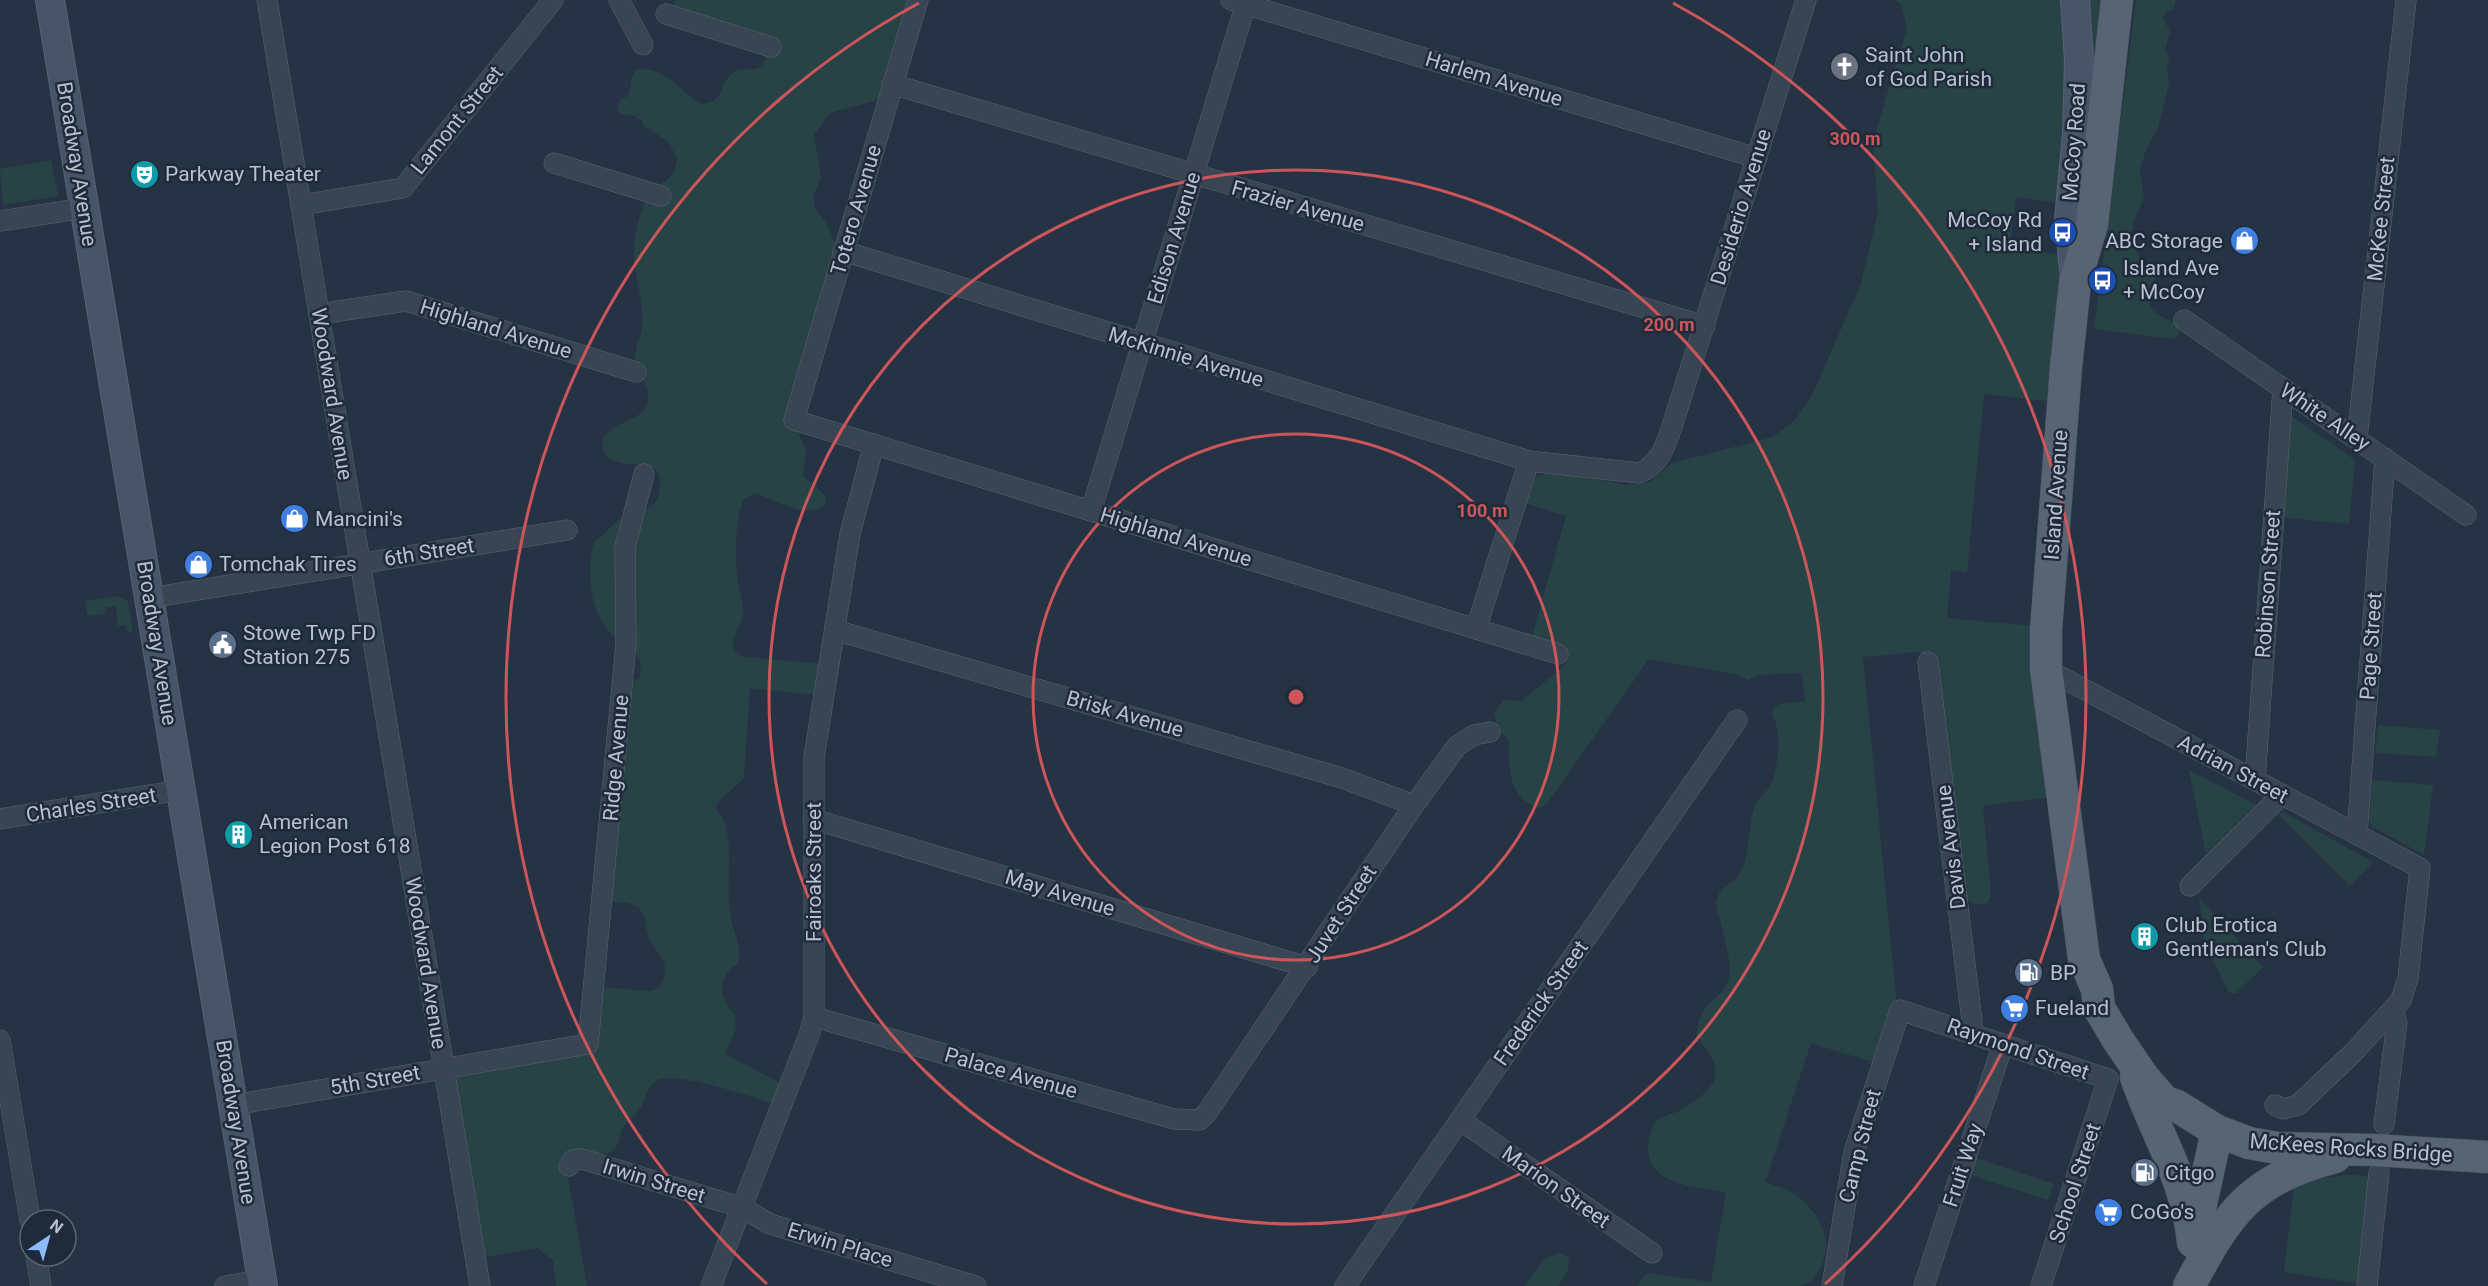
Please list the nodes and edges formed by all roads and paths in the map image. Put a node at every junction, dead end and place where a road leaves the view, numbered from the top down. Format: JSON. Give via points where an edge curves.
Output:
{"nodes":[{"id":1,"x":267,"y":0,"type":"edge"},
{"id":2,"x":553,"y":0,"type":"edge"},
{"id":3,"x":619,"y":0,"type":"edge"},
{"id":4,"x":918,"y":0,"type":"edge"},
{"id":5,"x":1806,"y":0,"type":"edge"},
{"id":6,"x":2075,"y":0,"type":"edge"},
{"id":7,"x":2117,"y":0,"type":"edge"},
{"id":8,"x":2406,"y":0,"type":"edge"},
{"id":9,"x":1241,"y":1,"type":"edge"},
{"id":10,"x":55,"y":2,"type":"edge"},
{"id":11,"x":666,"y":14,"type":"dead end"},
{"id":12,"x":643,"y":45,"type":"dead end"},
{"id":13,"x":771,"y":47,"type":"dead end"},
{"id":14,"x":892,"y":84,"type":"junction"},
{"id":15,"x":1756,"y":158,"type":"junction"},
{"id":16,"x":554,"y":163,"type":"dead end"},
{"id":17,"x":1193,"y":175,"type":"junction"},
{"id":18,"x":661,"y":196,"type":"dead end"},
{"id":19,"x":301,"y":205,"type":"junction"},
{"id":20,"x":84,"y":208,"type":"junction"},
{"id":21,"x":0,"y":221,"type":"edge"},
{"id":22,"x":843,"y":251,"type":"junction"},
{"id":23,"x":2075,"y":283,"type":"junction"},
{"id":24,"x":319,"y":314,"type":"junction"},
{"id":25,"x":2184,"y":320,"type":"dead end"},
{"id":26,"x":1705,"y":326,"type":"junction"},
{"id":27,"x":1142,"y":343,"type":"junction"},
{"id":28,"x":636,"y":372,"type":"dead end"},
{"id":29,"x":2283,"y":388,"type":"junction"},
{"id":30,"x":794,"y":420,"type":"joint"},
{"id":31,"x":2356,"y":438,"type":"junction"},
{"id":32,"x":874,"y":444,"type":"junction"},
{"id":33,"x":2385,"y":458,"type":"junction"},
{"id":34,"x":1529,"y":461,"type":"junction"},
{"id":35,"x":644,"y":474,"type":"dead end"},
{"id":36,"x":1091,"y":511,"type":"junction"},
{"id":37,"x":2466,"y":514,"type":"dead end"},
{"id":38,"x":567,"y":530,"type":"dead end"},
{"id":39,"x":360,"y":563,"type":"junction"},
{"id":40,"x":149,"y":598,"type":"junction"},
{"id":41,"x":1476,"y":629,"type":"junction"},
{"id":42,"x":835,"y":630,"type":"junction"},
{"id":43,"x":1558,"y":654,"type":"dead end"},
{"id":44,"x":1928,"y":662,"type":"dead end"},
{"id":45,"x":2046,"y":669,"type":"junction"},
{"id":46,"x":1737,"y":720,"type":"dead end"},
{"id":47,"x":1490,"y":732,"type":"dead end"},
{"id":48,"x":2255,"y":780,"type":"junction"},
{"id":49,"x":181,"y":790,"type":"junction"},
{"id":50,"x":2282,"y":795,"type":"junction"},
{"id":51,"x":1414,"y":805,"type":"junction"},
{"id":52,"x":0,"y":819,"type":"edge"},
{"id":53,"x":813,"y":819,"type":"junction"},
{"id":54,"x":2357,"y":835,"type":"junction"},
{"id":55,"x":2190,"y":886,"type":"dead end"},
{"id":56,"x":1307,"y":967,"type":"junction"},
{"id":57,"x":2097,"y":989,"type":"junction"},
{"id":58,"x":1900,"y":1010,"type":"joint"},
{"id":59,"x":2393,"y":1011,"type":"junction"},
{"id":60,"x":814,"y":1017,"type":"junction"},
{"id":61,"x":1971,"y":1032,"type":"junction"},
{"id":62,"x":0,"y":1040,"type":"edge"},
{"id":63,"x":588,"y":1044,"type":"joint"},
{"id":64,"x":2003,"y":1044,"type":"junction"},
{"id":65,"x":443,"y":1069,"type":"junction"},
{"id":66,"x":2120,"y":1069,"type":"junction"},
{"id":67,"x":233,"y":1105,"type":"junction"},
{"id":68,"x":2275,"y":1105,"type":"dead end"},
{"id":69,"x":2177,"y":1106,"type":"junction"},
{"id":70,"x":1206,"y":1114,"type":"joint"},
{"id":71,"x":1460,"y":1120,"type":"junction"},
{"id":72,"x":2217,"y":1131,"type":"junction"},
{"id":73,"x":2375,"y":1149,"type":"junction"},
{"id":74,"x":2488,"y":1157,"type":"edge"},
{"id":75,"x":569,"y":1166,"type":"dead end"},
{"id":76,"x":28,"y":1208,"type":"edge"},
{"id":77,"x":743,"y":1208,"type":"junction"},
{"id":78,"x":2193,"y":1242,"type":"junction"},
{"id":79,"x":1652,"y":1253,"type":"dead end"},
{"id":80,"x":38,"y":1268,"type":"edge"},
{"id":81,"x":263,"y":1283,"type":"edge"},
{"id":82,"x":41,"y":1286,"type":"edge"},
{"id":83,"x":225,"y":1286,"type":"edge"},
{"id":84,"x":480,"y":1286,"type":"edge"},
{"id":85,"x":711,"y":1286,"type":"edge"},
{"id":86,"x":976,"y":1286,"type":"edge"},
{"id":87,"x":1345,"y":1286,"type":"edge"},
{"id":88,"x":1832,"y":1286,"type":"edge"},
{"id":89,"x":1924,"y":1286,"type":"edge"},
{"id":90,"x":2041,"y":1286,"type":"edge"},
{"id":91,"x":2188,"y":1286,"type":"edge"},
{"id":92,"x":2367,"y":1286,"type":"edge"}],
"edges":[{"from":1,"to":19,"type":"street","name":"Woodward Avenue"},
{"from":2,"to":19,"type":"street","name":"Lamont Street","via":[[403,188]]},
{"from":3,"to":12,"type":"street"},
{"from":4,"to":14,"type":"street","name":"Totero Avenue"},
{"from":5,"to":15,"type":"street","name":"Desiderio Avenue"},
{"from":6,"to":23,"type":"street","name":"McCoy Road","via":[[2079,61],[2069,220]]},
{"from":7,"to":23,"type":"main road","name":"Island Avenue","via":[[2092,224]]},
{"from":8,"to":31,"type":"street","name":"McKee Street"},
{"from":9,"to":15,"type":"street","name":"Harlem Avenue"},
{"from":9,"to":17,"type":"street","name":"Edison Avenue"},
{"from":10,"to":20,"type":"street","name":"Broadway Avenue"},
{"from":11,"to":13,"type":"street"},
{"from":14,"to":17,"type":"street","name":"Frazier Avenue"},
{"from":14,"to":22,"type":"street","name":"Totero Avenue"},
{"from":15,"to":26,"type":"street","name":"Desiderio Avenue"},
{"from":16,"to":18,"type":"street"},
{"from":17,"to":26,"type":"street","name":"Frazier Avenue"},
{"from":17,"to":27,"type":"street","name":"Edison Avenue"},
{"from":19,"to":24,"type":"street","name":"Woodward Avenue"},
{"from":20,"to":21,"type":"street"},
{"from":20,"to":40,"type":"street","name":"Broadway Avenue"},
{"from":22,"to":27,"type":"street","name":"McKinnie Avenue"},
{"from":22,"to":30,"type":"street","name":"Totero Avenue"},
{"from":23,"to":45,"type":"main road","name":"Island Avenue","via":[[2060,435]]},
{"from":24,"to":28,"type":"street","name":"Highland Avenue","via":[[406,301]]},
{"from":24,"to":39,"type":"street","name":"Woodward Avenue"},
{"from":25,"to":29,"type":"street","name":"White Alley"},
{"from":26,"to":34,"type":"street","name":"Desiderio Avenue","via":[[1659,460],[1650,469],[1625,474]]},
{"from":27,"to":34,"type":"street","name":"McKinnie Avenue"},
{"from":27,"to":36,"type":"street","name":"Edison Avenue"},
{"from":29,"to":31,"type":"street","name":"White Alley"},
{"from":29,"to":48,"type":"street","name":"Robinson Street"},
{"from":30,"to":32,"type":"street","name":"Highland Avenue"},
{"from":31,"to":33,"type":"street","name":"White Alley"},
{"from":32,"to":36,"type":"street","name":"Highland Avenue"},
{"from":32,"to":42,"type":"street","name":"Fairoaks Street","via":[[850,534]]},
{"from":33,"to":37,"type":"street","name":"White Alley"},
{"from":33,"to":54,"type":"street","name":"Page Street"},
{"from":34,"to":41,"type":"street"},
{"from":35,"to":63,"type":"street","name":"Ridge Avenue","via":[[625,547],[626,644]]},
{"from":36,"to":41,"type":"street","name":"Highland Avenue"},
{"from":38,"to":39,"type":"street","name":"6th Street"},
{"from":39,"to":40,"type":"street","name":"6th Street"},
{"from":39,"to":65,"type":"street","name":"Woodward Avenue"},
{"from":40,"to":49,"type":"street","name":"Broadway Avenue"},
{"from":41,"to":43,"type":"street","name":"Highland Avenue"},
{"from":42,"to":51,"type":"street","name":"Brisk Avenue","via":[[1342,778]]},
{"from":42,"to":53,"type":"street","name":"Fairoaks Street","via":[[814,757]]},
{"from":44,"to":61,"type":"street","name":"Davis Avenue"},
{"from":45,"to":48,"type":"street","name":"Adrian Street"},
{"from":45,"to":57,"type":"main road","name":"Island Avenue","via":[[2084,959]]},
{"from":46,"to":71,"type":"street","name":"Frederick Street"},
{"from":47,"to":51,"type":"street","name":"Juvet Street","via":[[1474,735],[1457,746]]},
{"from":48,"to":50,"type":"street","name":"Adrian Street"},
{"from":49,"to":52,"type":"street","name":"Charles Street"},
{"from":49,"to":67,"type":"street","name":"Broadway Avenue"},
{"from":50,"to":54,"type":"street","name":"Adrian Street"},
{"from":50,"to":55,"type":"street"},
{"from":51,"to":56,"type":"street","name":"Juvet Street"},
{"from":53,"to":56,"type":"street","name":"May Avenue"},
{"from":53,"to":60,"type":"street","name":"Fairoaks Street"},
{"from":54,"to":59,"type":"street","name":"Adrian Street","via":[[2420,868],[2408,978]]},
{"from":56,"to":70,"type":"street","name":"Juvet Street"},
{"from":57,"to":66,"type":"main road","name":"Island Avenue","via":[[2099,1008]]},
{"from":57,"to":69,"type":"main road","name":"Island Avenue","via":[[2109,999],[2141,1052],[2176,1093]]},
{"from":58,"to":61,"type":"street","name":"Raymond Street"},
{"from":58,"to":88,"type":"street","name":"Camp Street","via":[[1854,1152]]},
{"from":59,"to":68,"type":"street","via":[[2298,1105],[2283,1109]]},
{"from":59,"to":73,"type":"street","via":[[2397,1022]]},
{"from":60,"to":70,"type":"street","name":"Palace Avenue","via":[[1174,1119],[1193,1121]]},
{"from":60,"to":77,"type":"street","name":"Fairoaks Street"},
{"from":61,"to":64,"type":"street","name":"Raymond Street"},
{"from":62,"to":76,"type":"street"},
{"from":63,"to":65,"type":"street","name":"5th Street"},
{"from":64,"to":66,"type":"street","name":"Raymond Street"},
{"from":64,"to":89,"type":"street","name":"Fruit Way"},
{"from":65,"to":67,"type":"street","name":"5th Street"},
{"from":65,"to":84,"type":"street","name":"Woodward Avenue"},
{"from":66,"to":69,"type":"main road","name":"Island Avenue","via":[[2165,1102]]},
{"from":66,"to":78,"type":"main road","via":[[2149,1116],[2184,1190]]},
{"from":66,"to":90,"type":"street","name":"School Street"},
{"from":67,"to":81,"type":"street","name":"Broadway Avenue"},
{"from":69,"to":72,"type":"main road","name":"Island Avenue"},
{"from":71,"to":79,"type":"street","name":"Marion Street"},
{"from":71,"to":87,"type":"street","name":"Frederick Street"},
{"from":72,"to":73,"type":"main road","name":"McKees Rocks Bridge","via":[[2269,1147]]},
{"from":72,"to":78,"type":"main road"},
{"from":73,"to":74,"type":"main road","name":"McKees Rocks Bridge","bridge":true},
{"from":73,"to":91,"type":"main road","via":[[2297,1169],[2253,1194],[2218,1232]]},
{"from":73,"to":92,"type":"street"},
{"from":75,"to":77,"type":"street","name":"Irwin Street","via":[[573,1160],[582,1159]]},
{"from":77,"to":85,"type":"street","name":"Fairoaks Street"},
{"from":77,"to":86,"type":"street","name":"Erwin Place","via":[[770,1224]]},
{"from":78,"to":91,"type":"main road"},
{"from":80,"to":82,"type":"street"},
{"from":81,"to":83,"type":"street"}]}
